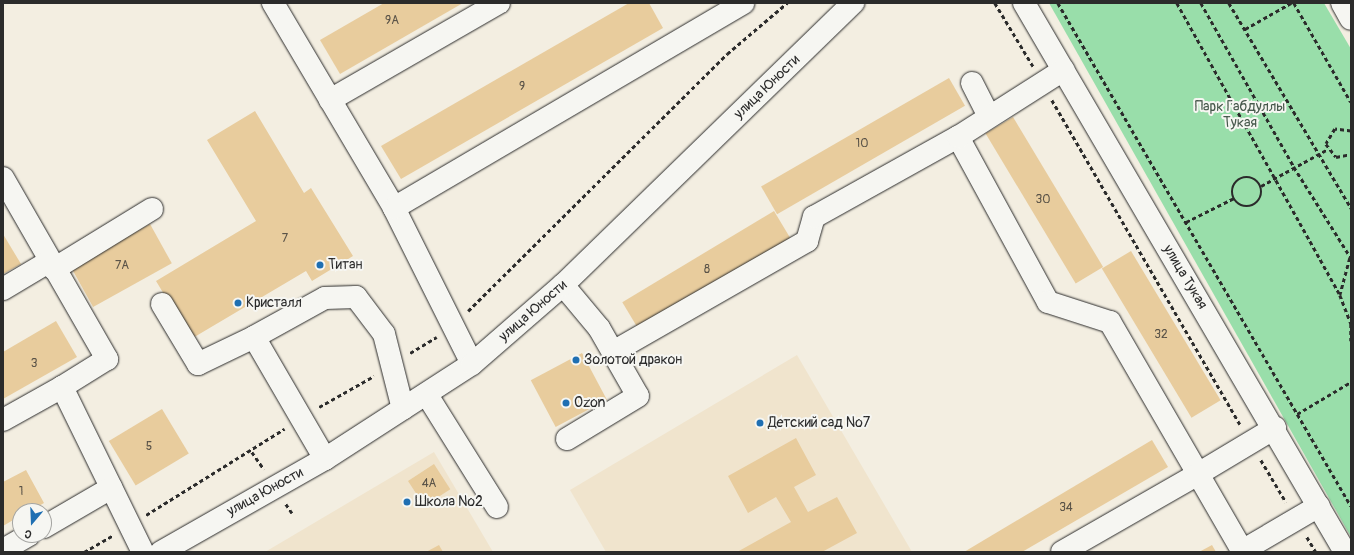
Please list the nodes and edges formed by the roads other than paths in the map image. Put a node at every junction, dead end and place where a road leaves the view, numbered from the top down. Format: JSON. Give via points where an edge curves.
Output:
{"nodes":[{"id":1,"x":273,"y":3,"type":"edge"},
{"id":2,"x":499,"y":3,"type":"edge"},
{"id":3,"x":743,"y":3,"type":"edge"},
{"id":4,"x":1024,"y":3,"type":"edge"},
{"id":5,"x":1342,"y":3,"type":"edge"},
{"id":6,"x":846,"y":5,"type":"edge"},
{"id":7,"x":1351,"y":19,"type":"edge"},
{"id":8,"x":1063,"y":70,"type":"junction"},
{"id":9,"x":972,"y":83,"type":"dead end"},
{"id":10,"x":330,"y":100,"type":"junction"},
{"id":11,"x":989,"y":116,"type":"junction"},
{"id":12,"x":958,"y":137,"type":"junction"},
{"id":13,"x":3,"y":178,"type":"edge"},
{"id":14,"x":152,"y":208,"type":"dead end"},
{"id":15,"x":394,"y":208,"type":"junction"},
{"id":16,"x":52,"y":265,"type":"junction"},
{"id":17,"x":563,"y":285,"type":"junction"},
{"id":18,"x":3,"y":288,"type":"edge"},
{"id":19,"x":162,"y":304,"type":"dead end"},
{"id":20,"x":254,"y":337,"type":"junction"},
{"id":21,"x":613,"y":352,"type":"junction"},
{"id":22,"x":472,"y":364,"type":"junction"},
{"id":23,"x":62,"y":387,"type":"junction"},
{"id":24,"x":427,"y":395,"type":"junction"},
{"id":25,"x":404,"y":409,"type":"junction"},
{"id":26,"x":3,"y":420,"type":"edge"},
{"id":27,"x":1274,"y":428,"type":"junction"},
{"id":28,"x":567,"y":439,"type":"dead end"},
{"id":29,"x":325,"y":459,"type":"junction"},
{"id":30,"x":1198,"y":474,"type":"junction"},
{"id":31,"x":110,"y":488,"type":"junction"},
{"id":32,"x":1319,"y":506,"type":"junction"},
{"id":33,"x":497,"y":507,"type":"dead end"},
{"id":34,"x":52,"y":521,"type":"edge"},
{"id":35,"x":15,"y":543,"type":"edge"},
{"id":36,"x":3,"y":550,"type":"edge"},
{"id":37,"x":1242,"y":551,"type":"edge"},
{"id":38,"x":143,"y":552,"type":"edge"},
{"id":39,"x":161,"y":552,"type":"edge"},
{"id":40,"x":1062,"y":552,"type":"edge"},
{"id":41,"x":1345,"y":552,"type":"edge"}],
"edges":[{"from":1,"to":10,"type":"street"},
{"from":2,"to":10,"type":"street"},
{"from":3,"to":15,"type":"street"},
{"from":4,"to":8,"type":"street","name":"улица Тукая"},
{"from":5,"to":7,"type":"street"},
{"from":6,"to":17,"type":"street","name":"улица Юности"},
{"from":8,"to":11,"type":"street"},
{"from":8,"to":27,"type":"street","name":"улица Тукая"},
{"from":9,"to":11,"type":"street"},
{"from":10,"to":15,"type":"street"},
{"from":11,"to":12,"type":"street"},
{"from":12,"to":21,"type":"street","via":[[814,217],[807,241]]},
{"from":12,"to":30,"type":"street","via":[[1048,302],[1110,322]]},
{"from":13,"to":16,"type":"street"},
{"from":14,"to":16,"type":"street"},
{"from":15,"to":22,"type":"street"},
{"from":16,"to":18,"type":"street"},
{"from":16,"to":23,"type":"street","via":[[107,359]]},
{"from":17,"to":21,"type":"street","via":[[599,328]]},
{"from":17,"to":22,"type":"street","name":"улица Юности"},
{"from":19,"to":20,"type":"street","via":[[198,364]]},
{"from":20,"to":25,"type":"street","via":[[325,298],[356,297],[384,334]]},
{"from":20,"to":29,"type":"street"},
{"from":21,"to":28,"type":"street","via":[[638,396]]},
{"from":22,"to":24,"type":"street","name":"улица Юности"},
{"from":23,"to":26,"type":"street"},
{"from":23,"to":31,"type":"street"},
{"from":24,"to":25,"type":"street","name":"улица Юности"},
{"from":24,"to":33,"type":"street"},
{"from":25,"to":29,"type":"street","name":"улица Юности"},
{"from":27,"to":30,"type":"street"},
{"from":27,"to":32,"type":"street","name":"улица Тукая"},
{"from":29,"to":39,"type":"street","name":"улица Юности"},
{"from":30,"to":37,"type":"street"},
{"from":30,"to":40,"type":"street"},
{"from":31,"to":34,"type":"street"},
{"from":31,"to":38,"type":"street"},
{"from":32,"to":37,"type":"street"},
{"from":32,"to":41,"type":"street","name":"улица Тукая"},
{"from":35,"to":36,"type":"street"}]}
